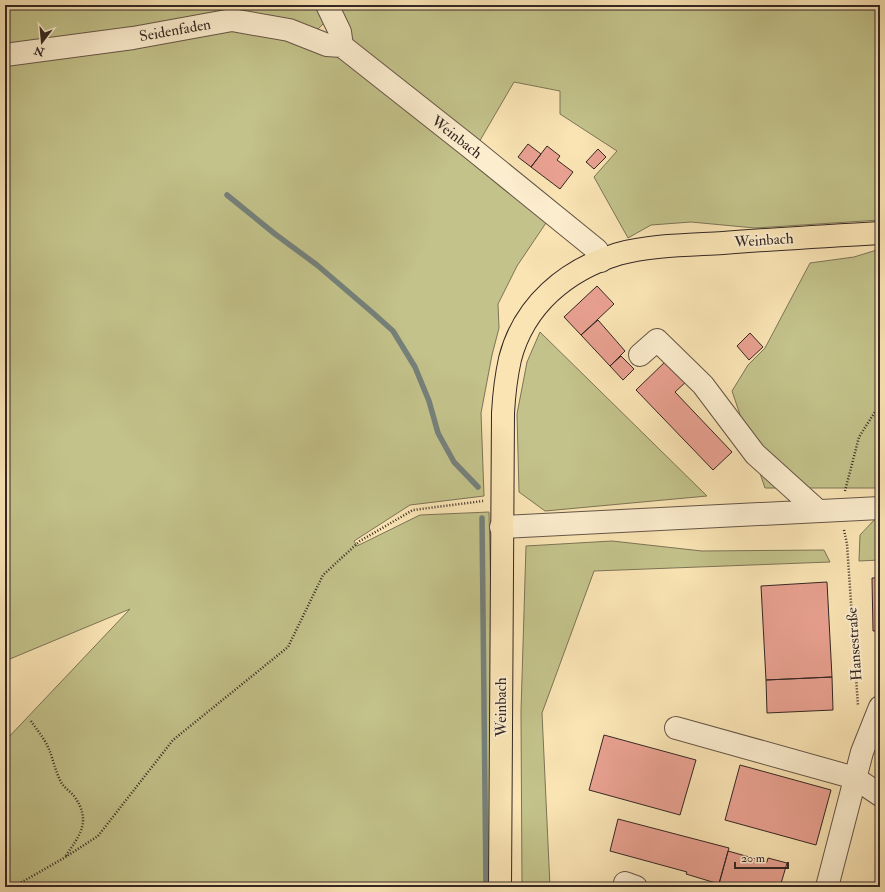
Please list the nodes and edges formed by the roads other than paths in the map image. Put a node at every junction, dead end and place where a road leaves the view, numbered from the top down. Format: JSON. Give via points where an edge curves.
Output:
{"nodes":[{"id":1,"x":327,"y":5,"type":"edge"},
{"id":2,"x":342,"y":46,"type":"junction"},
{"id":3,"x":5,"y":55,"type":"edge"},
{"id":4,"x":880,"y":233,"type":"edge"},
{"id":5,"x":601,"y":261,"type":"junction"},
{"id":6,"x":640,"y":354,"type":"dead end"},
{"id":7,"x":880,"y":508,"type":"edge"},
{"id":8,"x":817,"y":510,"type":"junction"},
{"id":9,"x":501,"y":527,"type":"junction"},
{"id":10,"x":880,"y":707,"type":"edge"},
{"id":11,"x":676,"y":728,"type":"dead end"},
{"id":12,"x":855,"y":778,"type":"junction"},
{"id":13,"x":880,"y":795,"type":"edge"},
{"id":14,"x":500,"y":887,"type":"edge"},
{"id":15,"x":826,"y":887,"type":"edge"}],
"edges":[{"from":1,"to":2,"type":"street","via":[[340,32]]},
{"from":2,"to":3,"type":"street","name":"Seidenfaden","via":[[327,45],[289,30],[232,20],[132,38]]},
{"from":2,"to":5,"type":"street","name":"Weinbach","via":[[597,250]]},
{"from":4,"to":5,"type":"main road","name":"Weinbach","via":[[668,246],[618,254]]},
{"from":5,"to":9,"type":"main road","name":"Weinbach","via":[[581,270],[552,290],[532,312],[510,358],[503,413]]},
{"from":6,"to":8,"type":"street","via":[[657,340],[703,385],[756,454]]},
{"from":7,"to":8,"type":"street"},
{"from":8,"to":9,"type":"street"},
{"from":9,"to":14,"type":"main road","name":"Weinbach"},
{"from":10,"to":12,"type":"street","via":[[862,752]]},
{"from":11,"to":12,"type":"street"},
{"from":12,"to":13,"type":"street"},
{"from":12,"to":15,"type":"street"}]}
